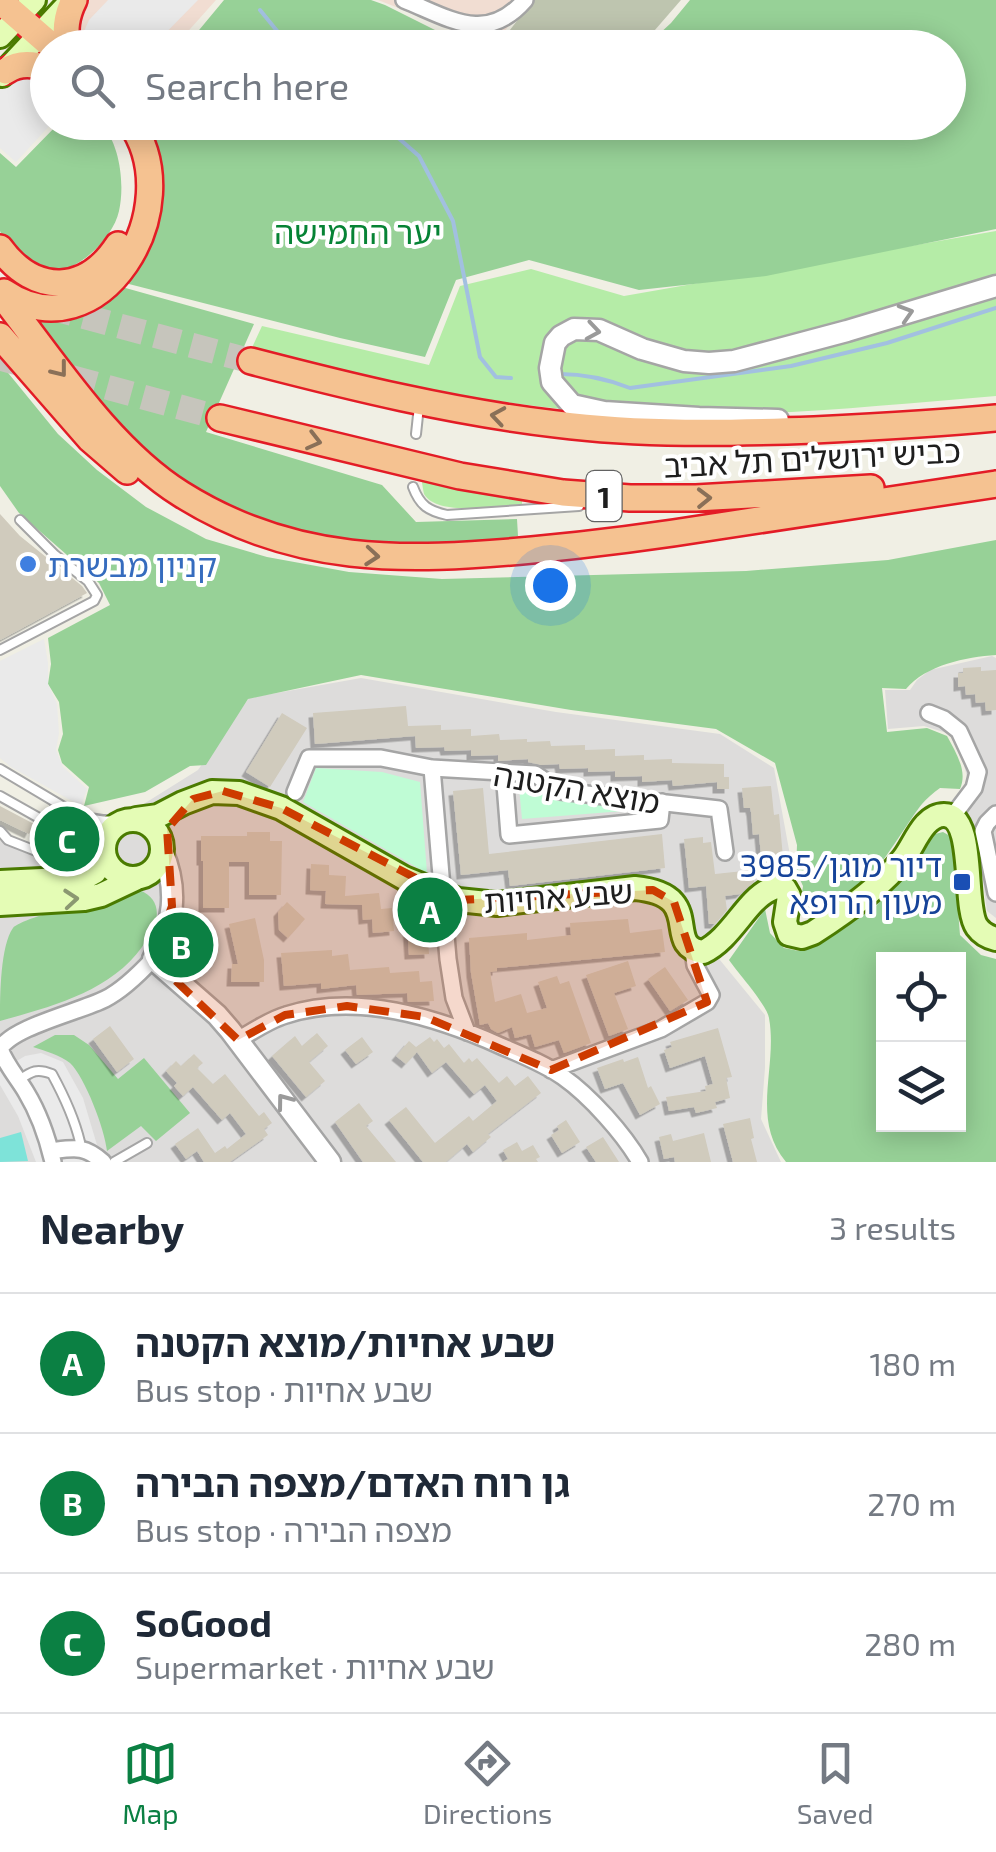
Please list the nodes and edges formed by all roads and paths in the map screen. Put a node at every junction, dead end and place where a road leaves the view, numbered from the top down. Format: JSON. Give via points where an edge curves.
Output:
{"nodes":[{"id":1,"x":73,"y":0,"type":"edge"},
{"id":2,"x":404,"y":0,"type":"edge"},
{"id":3,"x":525,"y":0,"type":"edge"},
{"id":4,"x":18,"y":5,"type":"edge"},
{"id":5,"x":39,"y":30,"type":"edge"},
{"id":6,"x":55,"y":30,"type":"edge"},
{"id":7,"x":66,"y":30,"type":"edge"},
{"id":8,"x":0,"y":36,"type":"edge"},
{"id":9,"x":30,"y":54,"type":"edge"},
{"id":10,"x":30,"y":65,"type":"edge"},
{"id":11,"x":3,"y":74,"type":"edge"},
{"id":12,"x":122,"y":140,"type":"edge"},
{"id":13,"x":139,"y":140,"type":"edge"},
{"id":14,"x":0,"y":248,"type":"edge"},
{"id":15,"x":996,"y":286,"type":"edge"},
{"id":16,"x":0,"y":291,"type":"edge"},
{"id":17,"x":0,"y":336,"type":"edge"},
{"id":18,"x":251,"y":361,"type":"tunnel mouth"},
{"id":19,"x":419,"y":401,"type":"junction"},
{"id":20,"x":220,"y":418,"type":"tunnel mouth"},
{"id":21,"x":996,"y":418,"type":"edge"},
{"id":22,"x":870,"y":427,"type":"junction"},
{"id":23,"x":416,"y":434,"type":"dead end"},
{"id":24,"x":996,"y":482,"type":"edge"},
{"id":25,"x":412,"y":487,"type":"dead end"},
{"id":26,"x":663,"y":498,"type":"junction"},
{"id":27,"x":20,"y":520,"type":"dead end"},
{"id":28,"x":276,"y":538,"type":"junction"},
{"id":29,"x":0,"y":650,"type":"edge"},
{"id":30,"x":928,"y":713,"type":"dead end"},
{"id":31,"x":432,"y":768,"type":"junction"},
{"id":32,"x":0,"y":769,"type":"edge"},
{"id":33,"x":504,"y":772,"type":"junction"},
{"id":34,"x":295,"y":792,"type":"dead end"},
{"id":35,"x":0,"y":796,"type":"edge"},
{"id":36,"x":193,"y":798,"type":"junction"},
{"id":37,"x":662,"y":802,"type":"junction"},
{"id":38,"x":57,"y":803,"type":"junction"},
{"id":39,"x":996,"y":814,"type":"edge"},
{"id":40,"x":952,"y":817,"type":"junction"},
{"id":41,"x":48,"y":822,"type":"junction"},
{"id":42,"x":89,"y":822,"type":"joint"},
{"id":43,"x":0,"y":831,"type":"edge"},
{"id":44,"x":115,"y":835,"type":"junction"},
{"id":45,"x":162,"y":849,"type":"junction"},
{"id":46,"x":724,"y":852,"type":"dead end"},
{"id":47,"x":0,"y":866,"type":"edge"},
{"id":48,"x":142,"y":877,"type":"junction"},
{"id":49,"x":0,"y":882,"type":"edge"},
{"id":50,"x":42,"y":882,"type":"junction"},
{"id":51,"x":996,"y":893,"type":"edge"},
{"id":52,"x":443,"y":896,"type":"junction"},
{"id":53,"x":28,"y":903,"type":"junction"},
{"id":54,"x":0,"y":904,"type":"edge"},
{"id":55,"x":172,"y":906,"type":"junction"},
{"id":56,"x":0,"y":926,"type":"edge"},
{"id":57,"x":996,"y":940,"type":"edge"},
{"id":58,"x":693,"y":951,"type":"junction"},
{"id":59,"x":153,"y":958,"type":"junction"},
{"id":60,"x":467,"y":1032,"type":"junction"},
{"id":61,"x":238,"y":1040,"type":"junction"},
{"id":62,"x":550,"y":1070,"type":"junction"},
{"id":63,"x":19,"y":1080,"type":"junction"},
{"id":64,"x":147,"y":1142,"type":"dead end"},
{"id":65,"x":76,"y":1148,"type":"junction"},
{"id":66,"x":52,"y":1156,"type":"edge"},
{"id":67,"x":103,"y":1162,"type":"edge"},
{"id":68,"x":114,"y":1162,"type":"edge"},
{"id":69,"x":330,"y":1162,"type":"edge"},
{"id":70,"x":639,"y":1162,"type":"edge"}],
"edges":[{"from":1,"to":6,"type":"main road"},
{"from":1,"to":7,"type":"highway"},
{"from":2,"to":3,"type":"street","via":[[482,25],[504,20]]},
{"from":4,"to":5,"type":"highway"},
{"from":4,"to":8,"type":"main road"},
{"from":9,"to":11,"type":"main road"},
{"from":10,"to":11,"type":"highway"},
{"from":12,"to":14,"type":"highway","via":[[134,188],[130,219],[106,262],[56,284],[19,270]]},
{"from":13,"to":16,"type":"highway","via":[[149,212],[117,274],[77,304],[54,308]]},
{"from":22,"to":15,"type":"street","one_way":true,"via":[[572,405],[552,382],[551,355],[561,336],[587,328],[684,361],[734,361]]},
{"from":16,"to":28,"type":"highway","one_way":true,"via":[[92,411],[147,469],[213,512]]},
{"from":17,"to":28,"type":"highway","via":[[119,466],[212,518]]},
{"from":18,"to":19,"type":"highway","name":"כביש ירושלים תל אביב","number":"1"},
{"from":22,"to":19,"type":"highway","name":"כביש ירושלים תל אביב","number":"1","one_way":true,"via":[[608,429]]},
{"from":19,"to":23,"type":"lane"},
{"from":20,"to":26,"type":"highway","name":"כביש ירושלים תל אביב","number":"1","one_way":true,"via":[[495,484]]},
{"from":21,"to":22,"type":"highway","name":"כביש ירושלים תל אביב","number":"1"},
{"from":26,"to":24,"type":"highway","name":"כביש ירושלים תל אביב","number":"1","one_way":true},
{"from":28,"to":24,"type":"highway","one_way":true,"via":[[369,556],[455,557],[648,537]]},
{"from":25,"to":26,"type":"lane","via":[[423,506],[448,516]]},
{"from":27,"to":29,"type":"lane","via":[[97,595]]},
{"from":30,"to":40,"type":"street","via":[[960,731],[978,772]]},
{"from":31,"to":33,"type":"street","name":"מוצא הקטנה"},
{"from":31,"to":34,"type":"street","name":"מוצא הקטנה","via":[[381,758],[310,758]]},
{"from":31,"to":52,"type":"street"},
{"from":32,"to":38,"type":"lane"},
{"from":33,"to":37,"type":"street","name":"מוצא הקטנה","via":[[535,774],[560,791]]},
{"from":33,"to":37,"type":"street","via":[[509,835],[660,820]]},
{"from":35,"to":41,"type":"lane"},
{"from":36,"to":44,"type":"main road","name":"שבע אחיות"},
{"from":36,"to":45,"type":"main road","via":[[173,818]]},
{"from":36,"to":52,"type":"main road","name":"שבע אחיות","via":[[222,791],[260,798]]},
{"from":37,"to":46,"type":"street","name":"מוצא הקטנה","via":[[718,809]]},
{"from":38,"to":41,"type":"lane"},
{"from":38,"to":42,"type":"lane"},
{"from":39,"to":51,"type":"street","via":[[984,835]]},
{"from":40,"to":57,"type":"main road","via":[[964,836],[973,918]]},
{"from":40,"to":58,"type":"main road","via":[[928,822],[890,875],[813,933],[789,934],[789,896],[777,887],[763,893],[710,950]]},
{"from":41,"to":43,"type":"lane","via":[[36,851]]},
{"from":42,"to":44,"type":"street"},
{"from":44,"to":45,"type":"main road","via":[[151,825]]},
{"from":44,"to":48,"type":"main road","via":[[116,873]]},
{"from":44,"to":50,"type":"main road","name":"שבע אחיות","via":[[90,876]]},
{"from":45,"to":48,"type":"main road","via":[[160,861]]},
{"from":45,"to":55,"type":"street","via":[[172,876]]},
{"from":47,"to":50,"type":"main road"},
{"from":53,"to":48,"type":"main road","one_way":true,"via":[[102,895]]},
{"from":48,"to":55,"type":"street","via":[[161,878]]},
{"from":49,"to":50,"type":"main road","name":"שבע אחיות"},
{"from":52,"to":58,"type":"main road","name":"שבע אחיות","via":[[497,904],[653,890],[674,902]]},
{"from":52,"to":60,"type":"street","via":[[454,998]]},
{"from":53,"to":54,"type":"main road"},
{"from":53,"to":56,"type":"main road"},
{"from":55,"to":59,"type":"street"},
{"from":58,"to":62,"type":"street","via":[[708,1002],[661,1029]]},
{"from":59,"to":61,"type":"street"},
{"from":59,"to":63,"type":"street","via":[[109,997],[5,1040],[0,1049]]},
{"from":60,"to":61,"type":"street","via":[[425,1017],[347,1006],[285,1015]]},
{"from":60,"to":62,"type":"street"},
{"from":69,"to":61,"type":"street","one_way":true},
{"from":62,"to":70,"type":"street","via":[[587,1098]]},
{"from":63,"to":65,"type":"lane","via":[[40,1069],[52,1074],[76,1124]]},
{"from":63,"to":66,"type":"street"},
{"from":64,"to":68,"type":"lane"},
{"from":65,"to":66,"type":"street"},
{"from":65,"to":67,"type":"street"}]}
